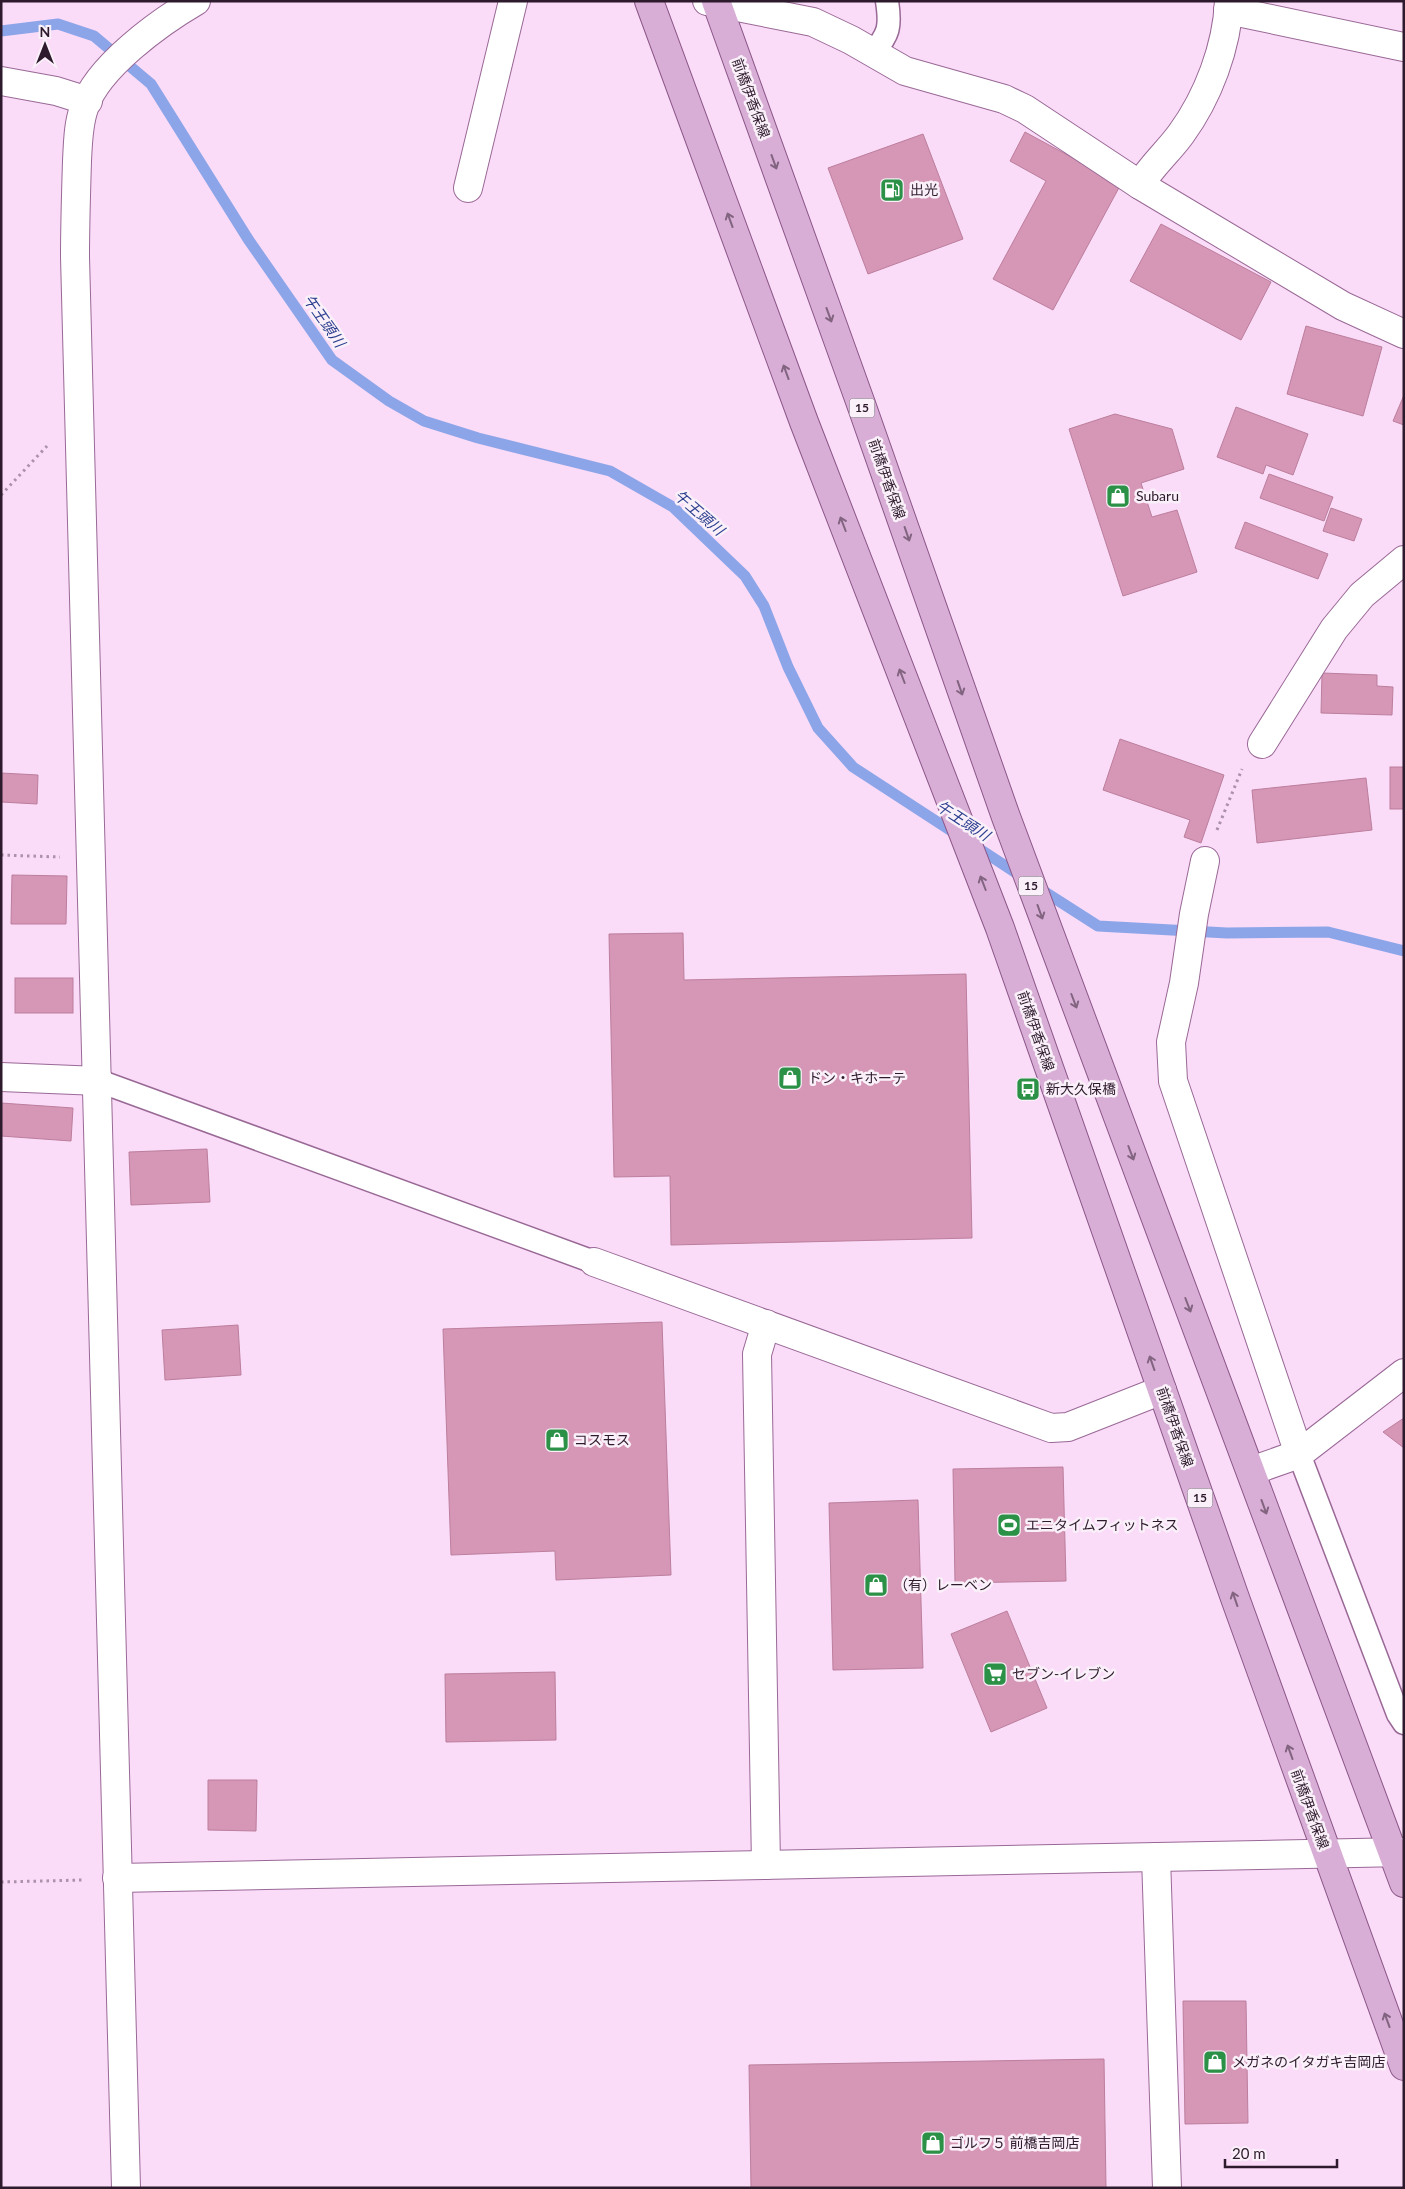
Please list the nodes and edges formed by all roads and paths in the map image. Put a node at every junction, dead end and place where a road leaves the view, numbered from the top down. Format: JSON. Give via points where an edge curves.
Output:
{"nodes":[{"id":1,"x":196,"y":1,"type":"edge"},
{"id":2,"x":513,"y":1,"type":"edge"},
{"id":3,"x":649,"y":1,"type":"edge"},
{"id":4,"x":887,"y":1,"type":"edge"},
{"id":5,"x":713,"y":2,"type":"edge"},
{"id":6,"x":1229,"y":6,"type":"edge"},
{"id":7,"x":1404,"y":47,"type":"edge"},
{"id":8,"x":873,"y":53,"type":"junction"},
{"id":9,"x":1,"y":81,"type":"edge"},
{"id":10,"x":93,"y":90,"type":"junction"},
{"id":11,"x":1140,"y":185,"type":"junction"},
{"id":12,"x":468,"y":188,"type":"dead end"},
{"id":13,"x":1404,"y":334,"type":"edge"},
{"id":14,"x":80,"y":411,"type":"junction"},
{"id":15,"x":1,"y":495,"type":"edge"},
{"id":16,"x":1404,"y":560,"type":"edge"},
{"id":17,"x":1262,"y":744,"type":"joint"},
{"id":18,"x":1,"y":855,"type":"edge"},
{"id":19,"x":93,"y":858,"type":"junction"},
{"id":20,"x":1205,"y":861,"type":"joint"},
{"id":21,"x":1,"y":1077,"type":"edge"},
{"id":22,"x":99,"y":1081,"type":"junction"},
{"id":23,"x":594,"y":1262,"type":"joint"},
{"id":24,"x":766,"y":1324,"type":"junction"},
{"id":25,"x":1404,"y":1372,"type":"edge"},
{"id":26,"x":1162,"y":1390,"type":"junction"},
{"id":27,"x":1300,"y":1454,"type":"junction"},
{"id":28,"x":1251,"y":1471,"type":"junction"},
{"id":29,"x":1404,"y":1723,"type":"edge"},
{"id":30,"x":1398,"y":1852,"type":"edge"},
{"id":31,"x":1326,"y":1854,"type":"junction"},
{"id":32,"x":1156,"y":1857,"type":"junction"},
{"id":33,"x":766,"y":1865,"type":"junction"},
{"id":34,"x":117,"y":1878,"type":"junction"},
{"id":35,"x":1,"y":1882,"type":"edge"},
{"id":36,"x":1404,"y":1883,"type":"edge"},
{"id":37,"x":1404,"y":2066,"type":"edge"},
{"id":38,"x":126,"y":2188,"type":"edge"},
{"id":39,"x":1167,"y":2188,"type":"edge"}],
"edges":[{"from":1,"to":10,"type":"street","via":[[145,36]]},
{"from":2,"to":12,"type":"street"},
{"from":26,"to":3,"type":"main road","name":"前橋伊香保線","number":"15","one_way":true,"via":[[1000,928],[804,422]]},
{"from":4,"to":8,"type":"lane","via":[[886,37]]},
{"from":5,"to":8,"type":"street","via":[[813,22]]},
{"from":5,"to":28,"type":"main road","name":"前橋伊香保線","number":"15","one_way":true,"via":[[861,404],[1056,956]]},
{"from":6,"to":7,"type":"street"},
{"from":6,"to":11,"type":"street","via":[[1218,61],[1200,102],[1182,133],[1150,168]]},
{"from":8,"to":11,"type":"street","via":[[905,71],[1004,99],[1025,109]]},
{"from":9,"to":10,"type":"street","via":[[56,91]]},
{"from":10,"to":14,"type":"street","via":[[84,107],[79,134],[75,206]]},
{"from":11,"to":13,"type":"street","via":[[1343,306]]},
{"from":14,"to":15,"type":"path"},
{"from":14,"to":19,"type":"street"},
{"from":16,"to":17,"type":"street","via":[[1362,595],[1334,629]]},
{"from":17,"to":20,"type":"path","via":[[1242,768]]},
{"from":18,"to":19,"type":"path"},
{"from":19,"to":22,"type":"street"},
{"from":20,"to":27,"type":"street","via":[[1171,1042],[1173,1081]]},
{"from":21,"to":22,"type":"street"},
{"from":22,"to":23,"type":"lane"},
{"from":22,"to":34,"type":"street"},
{"from":23,"to":24,"type":"street"},
{"from":24,"to":26,"type":"street","via":[[1051,1428],[1068,1427]]},
{"from":24,"to":33,"type":"street","via":[[757,1354]]},
{"from":25,"to":27,"type":"street"},
{"from":31,"to":26,"type":"main road","name":"前橋伊香保線","number":"15","one_way":true},
{"from":27,"to":28,"type":"street"},
{"from":27,"to":29,"type":"lane"},
{"from":28,"to":30,"type":"main road","number":"15","one_way":true},
{"from":30,"to":31,"type":"street"},
{"from":30,"to":36,"type":"main road","number":"15"},
{"from":31,"to":32,"type":"street"},
{"from":37,"to":31,"type":"main road","name":"前橋伊香保線","number":"15","one_way":true},
{"from":32,"to":33,"type":"street"},
{"from":32,"to":39,"type":"street"},
{"from":33,"to":34,"type":"street"},
{"from":34,"to":35,"type":"path"},
{"from":34,"to":38,"type":"street"}]}
